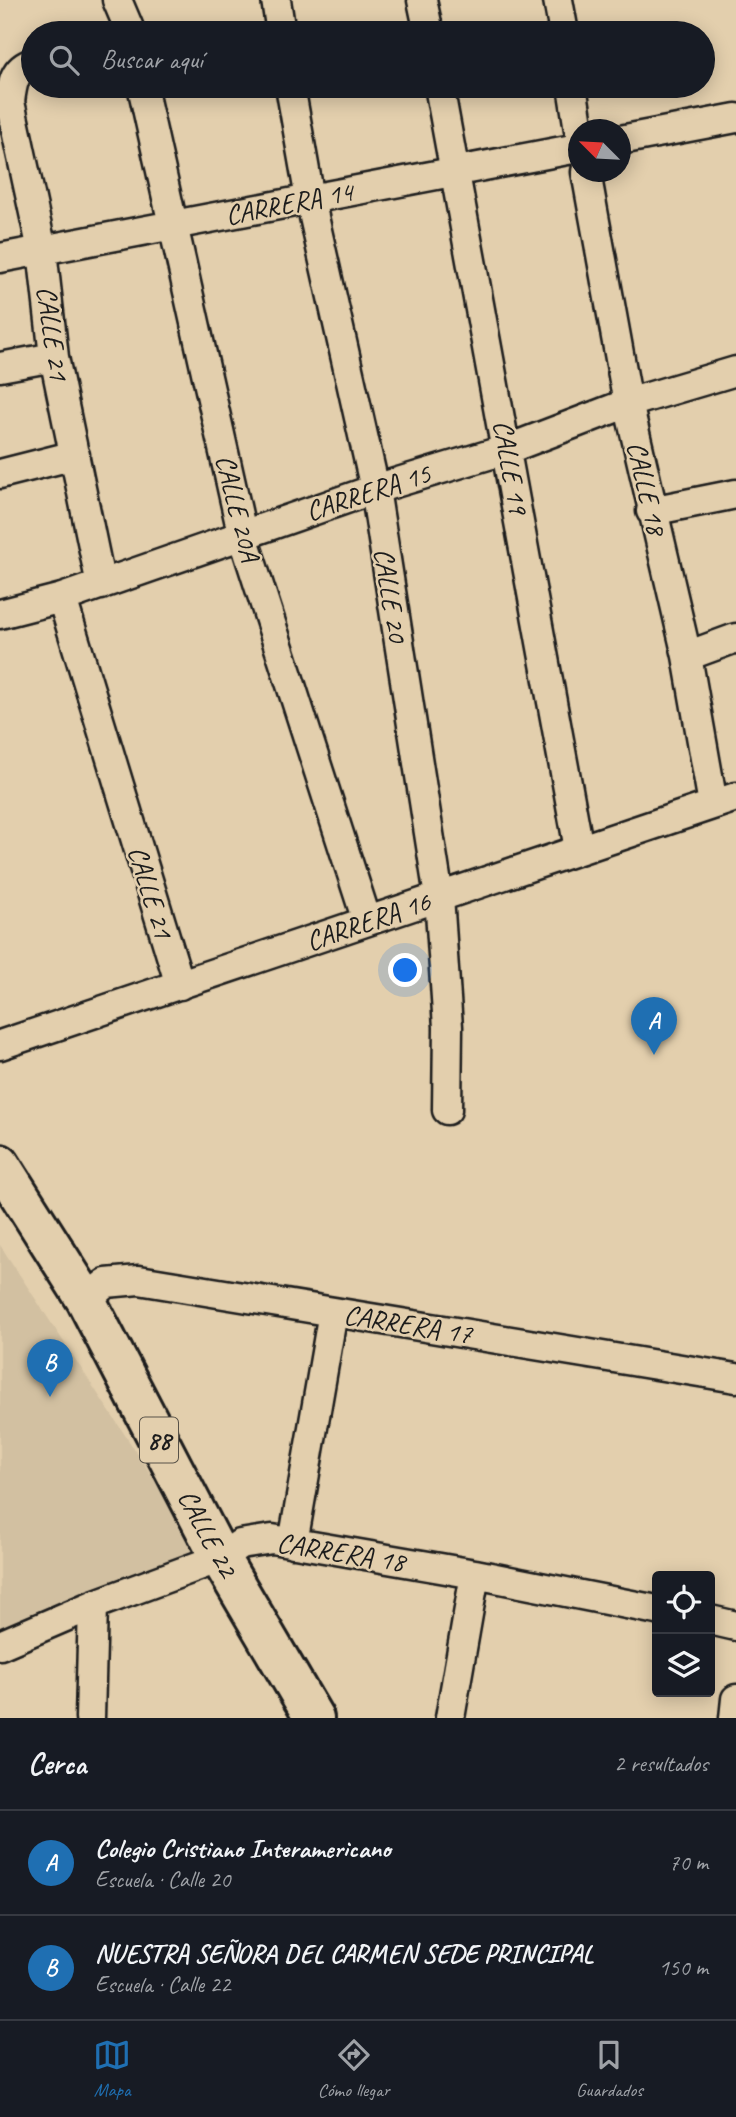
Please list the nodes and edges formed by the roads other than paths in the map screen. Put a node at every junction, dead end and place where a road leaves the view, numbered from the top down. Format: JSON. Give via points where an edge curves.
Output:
{"nodes":[{"id":1,"x":117,"y":0,"type":"edge"},
{"id":2,"x":276,"y":0,"type":"edge"},
{"id":3,"x":422,"y":0,"type":"edge"},
{"id":4,"x":558,"y":0,"type":"edge"},
{"id":5,"x":125,"y":21,"type":"edge"},
{"id":6,"x":279,"y":21,"type":"edge"},
{"id":7,"x":426,"y":21,"type":"edge"},
{"id":8,"x":562,"y":21,"type":"edge"},
{"id":9,"x":21,"y":76,"type":"edge"},
{"id":10,"x":145,"y":98,"type":"edge"},
{"id":11,"x":292,"y":98,"type":"edge"},
{"id":12,"x":441,"y":98,"type":"edge"},
{"id":13,"x":574,"y":98,"type":"edge"},
{"id":14,"x":736,"y":118,"type":"edge"},
{"id":15,"x":577,"y":119,"type":"edge"},
{"id":16,"x":631,"y":138,"type":"edge"},
{"id":17,"x":568,"y":150,"type":"edge"},
{"id":18,"x":456,"y":172,"type":"junction"},
{"id":19,"x":588,"y":182,"type":"edge"},
{"id":20,"x":310,"y":199,"type":"junction"},
{"id":21,"x":172,"y":225,"type":"junction"},
{"id":22,"x":42,"y":250,"type":"junction"},
{"id":23,"x":0,"y":258,"type":"edge"},
{"id":24,"x":54,"y":357,"type":"junction"},
{"id":25,"x":0,"y":367,"type":"edge"},
{"id":26,"x":736,"y":371,"type":"edge"},
{"id":27,"x":628,"y":403,"type":"junction"},
{"id":28,"x":508,"y":449,"type":"junction"},
{"id":29,"x":75,"y":455,"type":"junction"},
{"id":30,"x":0,"y":474,"type":"edge"},
{"id":31,"x":375,"y":489,"type":"junction"},
{"id":32,"x":736,"y":494,"type":"edge"},
{"id":33,"x":651,"y":512,"type":"junction"},
{"id":34,"x":242,"y":533,"type":"junction"},
{"id":35,"x":101,"y":585,"type":"junction"},
{"id":36,"x":62,"y":598,"type":"junction"},
{"id":37,"x":0,"y":614,"type":"edge"},
{"id":38,"x":736,"y":638,"type":"edge"},
{"id":39,"x":687,"y":656,"type":"junction"},
{"id":40,"x":725,"y":800,"type":"edge"},
{"id":41,"x":579,"y":849,"type":"junction"},
{"id":42,"x":439,"y":897,"type":"junction"},
{"id":43,"x":367,"y":921,"type":"junction"},
{"id":44,"x":180,"y":985,"type":"junction"},
{"id":45,"x":0,"y":1045,"type":"edge"},
{"id":46,"x":447,"y":1110,"type":"dead end"},
{"id":47,"x":0,"y":1164,"type":"edge"},
{"id":48,"x":86,"y":1300,"type":"junction"},
{"id":49,"x":333,"y":1312,"type":"junction"},
{"id":50,"x":736,"y":1378,"type":"edge"},
{"id":51,"x":293,"y":1542,"type":"junction"},
{"id":52,"x":220,"y":1558,"type":"junction"},
{"id":53,"x":475,"y":1574,"type":"junction"},
{"id":54,"x":93,"y":1605,"type":"junction"},
{"id":55,"x":652,"y":1609,"type":"edge"},
{"id":56,"x":715,"y":1621,"type":"edge"},
{"id":57,"x":736,"y":1626,"type":"edge"},
{"id":58,"x":0,"y":1645,"type":"edge"},
{"id":59,"x":736,"y":1699,"type":"edge"},
{"id":60,"x":90,"y":1718,"type":"edge"},
{"id":61,"x":314,"y":1718,"type":"edge"},
{"id":62,"x":450,"y":1718,"type":"edge"},
{"id":63,"x":734,"y":1718,"type":"edge"}],
"edges":[{"from":1,"to":5,"type":"street"},
{"from":2,"to":6,"type":"street"},
{"from":3,"to":7,"type":"street"},
{"from":4,"to":8,"type":"street"},
{"from":9,"to":22,"type":"street","name":"CALLE 21","via":[[10,102]]},
{"from":10,"to":21,"type":"street","name":"CALLE 20A"},
{"from":11,"to":20,"type":"street","name":"CALLE 20"},
{"from":12,"to":18,"type":"street","name":"CALLE 19"},
{"from":13,"to":15,"type":"street"},
{"from":14,"to":16,"type":"street"},
{"from":17,"to":18,"type":"street","name":"CARRERA 14"},
{"from":18,"to":20,"type":"street","name":"CARRERA 14"},
{"from":18,"to":28,"type":"street","name":"CALLE 19"},
{"from":19,"to":27,"type":"street","name":"CALLE 18"},
{"from":20,"to":21,"type":"street","name":"CARRERA 14"},
{"from":20,"to":31,"type":"street","name":"CALLE 20"},
{"from":21,"to":22,"type":"street","name":"CARRERA 14"},
{"from":21,"to":34,"type":"street","name":"CALLE 20A"},
{"from":22,"to":23,"type":"street","name":"CARRERA 14"},
{"from":22,"to":24,"type":"street","name":"CALLE 21"},
{"from":24,"to":25,"type":"street"},
{"from":24,"to":29,"type":"street","name":"CALLE 21"},
{"from":26,"to":27,"type":"street","name":"CARRERA 15"},
{"from":27,"to":28,"type":"street","name":"CARRERA 15"},
{"from":27,"to":33,"type":"street","name":"CALLE 18"},
{"from":28,"to":31,"type":"street","name":"CARRERA 15"},
{"from":28,"to":41,"type":"street","name":"CALLE 19"},
{"from":29,"to":30,"type":"street"},
{"from":29,"to":35,"type":"street","name":"CALLE 21"},
{"from":31,"to":34,"type":"street","name":"CARRERA 15"},
{"from":31,"to":42,"type":"street","name":"CALLE 20"},
{"from":32,"to":33,"type":"street"},
{"from":33,"to":39,"type":"street","name":"CALLE 18"},
{"from":34,"to":35,"type":"street","name":"CARRERA 15"},
{"from":34,"to":43,"type":"street","name":"CALLE 20A"},
{"from":35,"to":36,"type":"street","name":"CARRERA 15"},
{"from":36,"to":37,"type":"street","name":"CARRERA 15"},
{"from":36,"to":44,"type":"street","name":"CALLE 21"},
{"from":38,"to":39,"type":"street"},
{"from":39,"to":40,"type":"street","name":"CALLE 18"},
{"from":40,"to":41,"type":"street","name":"CARRERA 16"},
{"from":41,"to":42,"type":"street","name":"CARRERA 16"},
{"from":42,"to":43,"type":"street","name":"CARRERA 16"},
{"from":42,"to":46,"type":"street","name":"CALLE 20","via":[[448,1027]]},
{"from":43,"to":44,"type":"street","name":"CARRERA 16"},
{"from":44,"to":45,"type":"street","name":"CARRERA 16"},
{"from":47,"to":48,"type":"highway","name":"CALLE 22","number":"88"},
{"from":48,"to":49,"type":"street","name":"CARRERA 17","via":[[106,1283],[139,1280]]},
{"from":48,"to":52,"type":"highway","name":"CALLE 22","number":"88"},
{"from":49,"to":50,"type":"street","name":"CARRERA 17"},
{"from":49,"to":51,"type":"street"},
{"from":51,"to":52,"type":"street","name":"CARRERA 18","via":[[272,1539],[240,1544]]},
{"from":51,"to":53,"type":"street","name":"CARRERA 18"},
{"from":52,"to":54,"type":"street","name":"CARRERA 18"},
{"from":52,"to":61,"type":"highway","name":"CALLE 22","number":"88"},
{"from":53,"to":55,"type":"street","name":"CARRERA 18"},
{"from":53,"to":62,"type":"street"},
{"from":54,"to":58,"type":"street","name":"CARRERA 18"},
{"from":54,"to":60,"type":"street"},
{"from":56,"to":57,"type":"street"},
{"from":59,"to":63,"type":"street"}]}
